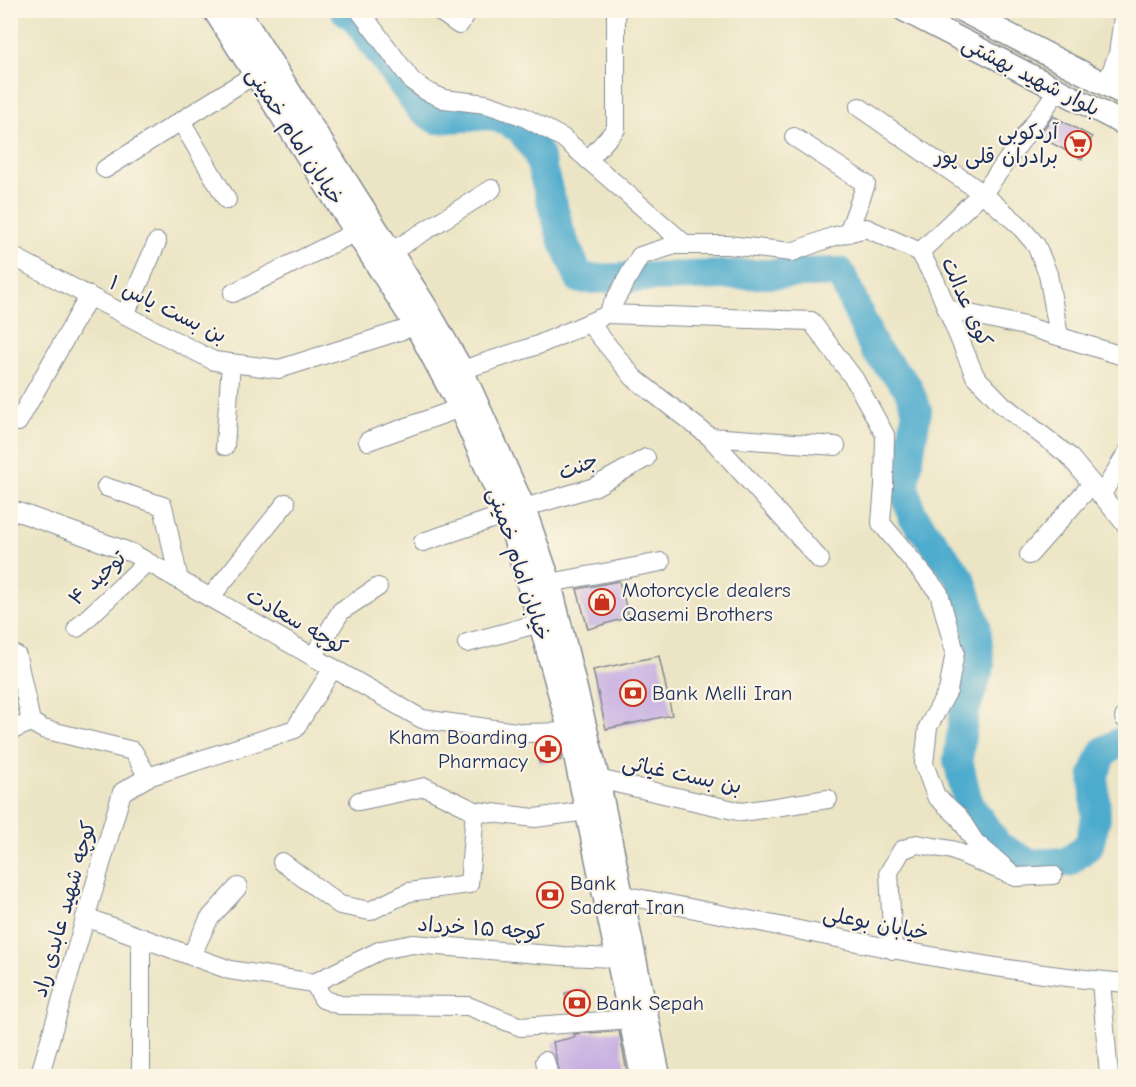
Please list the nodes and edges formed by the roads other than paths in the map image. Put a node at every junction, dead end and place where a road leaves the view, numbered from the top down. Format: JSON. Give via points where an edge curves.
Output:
{"nodes":[{"id":1,"x":214,"y":10,"type":"edge"},
{"id":2,"x":238,"y":10,"type":"edge"},
{"id":3,"x":358,"y":10,"type":"edge"},
{"id":4,"x":438,"y":10,"type":"edge"},
{"id":5,"x":469,"y":10,"type":"edge"},
{"id":6,"x":616,"y":10,"type":"edge"},
{"id":7,"x":904,"y":10,"type":"edge"},
{"id":8,"x":961,"y":10,"type":"edge"},
{"id":9,"x":1124,"y":10,"type":"edge"},
{"id":10,"x":255,"y":74,"type":"junction"},
{"id":11,"x":1058,"y":90,"type":"junction"},
{"id":12,"x":1116,"y":90,"type":"edge"},
{"id":13,"x":859,"y":107,"type":"dead end"},
{"id":14,"x":181,"y":121,"type":"junction"},
{"id":15,"x":1125,"y":125,"type":"edge"},
{"id":16,"x":794,"y":138,"type":"dead end"},
{"id":17,"x":588,"y":160,"type":"junction"},
{"id":18,"x":105,"y":169,"type":"dead end"},
{"id":19,"x":492,"y":189,"type":"dead end"},
{"id":20,"x":982,"y":193,"type":"junction"},
{"id":21,"x":227,"y":200,"type":"dead end"},
{"id":22,"x":356,"y":232,"type":"junction"},
{"id":23,"x":849,"y":232,"type":"junction"},
{"id":24,"x":157,"y":243,"type":"dead end"},
{"id":25,"x":686,"y":245,"type":"junction"},
{"id":26,"x":391,"y":252,"type":"junction"},
{"id":27,"x":920,"y":252,"type":"junction"},
{"id":28,"x":10,"y":255,"type":"edge"},
{"id":29,"x":233,"y":294,"type":"dead end"},
{"id":30,"x":89,"y":296,"type":"junction"},
{"id":31,"x":947,"y":309,"type":"junction"},
{"id":32,"x":607,"y":314,"type":"junction"},
{"id":33,"x":125,"y":315,"type":"junction"},
{"id":34,"x":590,"y":324,"type":"junction"},
{"id":35,"x":416,"y":326,"type":"junction"},
{"id":36,"x":1059,"y":336,"type":"junction"},
{"id":37,"x":1125,"y":357,"type":"edge"},
{"id":38,"x":231,"y":363,"type":"junction"},
{"id":39,"x":462,"y":370,"type":"junction"},
{"id":40,"x":460,"y":408,"type":"junction"},
{"id":41,"x":18,"y":422,"type":"dead end"},
{"id":42,"x":710,"y":437,"type":"junction"},
{"id":43,"x":368,"y":441,"type":"dead end"},
{"id":44,"x":225,"y":446,"type":"dead end"},
{"id":45,"x":836,"y":446,"type":"dead end"},
{"id":46,"x":1125,"y":454,"type":"edge"},
{"id":47,"x":646,"y":458,"type":"dead end"},
{"id":48,"x":106,"y":487,"type":"dead end"},
{"id":49,"x":1097,"y":490,"type":"junction"},
{"id":50,"x":286,"y":503,"type":"dead end"},
{"id":51,"x":10,"y":509,"type":"edge"},
{"id":52,"x":515,"y":511,"type":"junction"},
{"id":53,"x":1125,"y":525,"type":"edge"},
{"id":54,"x":423,"y":542,"type":"dead end"},
{"id":55,"x":1029,"y":555,"type":"dead end"},
{"id":56,"x":820,"y":560,"type":"dead end"},
{"id":57,"x":147,"y":562,"type":"junction"},
{"id":58,"x":661,"y":562,"type":"dead end"},
{"id":59,"x":179,"y":580,"type":"junction"},
{"id":60,"x":550,"y":583,"type":"junction"},
{"id":61,"x":378,"y":587,"type":"dead end"},
{"id":62,"x":210,"y":598,"type":"junction"},
{"id":63,"x":540,"y":623,"type":"junction"},
{"id":64,"x":77,"y":628,"type":"dead end"},
{"id":65,"x":467,"y":643,"type":"dead end"},
{"id":66,"x":10,"y":652,"type":"edge"},
{"id":67,"x":313,"y":657,"type":"junction"},
{"id":68,"x":333,"y":668,"type":"junction"},
{"id":69,"x":31,"y":722,"type":"junction"},
{"id":70,"x":10,"y":731,"type":"edge"},
{"id":71,"x":570,"y":732,"type":"junction"},
{"id":72,"x":148,"y":777,"type":"junction"},
{"id":73,"x":597,"y":779,"type":"junction"},
{"id":74,"x":828,"y":799,"type":"dead end"},
{"id":75,"x":359,"y":801,"type":"dead end"},
{"id":76,"x":475,"y":811,"type":"junction"},
{"id":77,"x":587,"y":812,"type":"junction"},
{"id":78,"x":282,"y":862,"type":"dead end"},
{"id":79,"x":1053,"y":875,"type":"dead end"},
{"id":80,"x":1016,"y":877,"type":"junction"},
{"id":81,"x":238,"y":887,"type":"dead end"},
{"id":82,"x":621,"y":895,"type":"junction"},
{"id":83,"x":85,"y":917,"type":"junction"},
{"id":84,"x":141,"y":937,"type":"junction"},
{"id":85,"x":893,"y":950,"type":"junction"},
{"id":86,"x":191,"y":956,"type":"junction"},
{"id":87,"x":616,"y":958,"type":"junction"},
{"id":88,"x":1101,"y":981,"type":"junction"},
{"id":89,"x":314,"y":983,"type":"junction"},
{"id":90,"x":1125,"y":983,"type":"edge"},
{"id":91,"x":631,"y":1019,"type":"junction"},
{"id":92,"x":42,"y":1067,"type":"dead end"},
{"id":93,"x":141,"y":1077,"type":"edge"},
{"id":94,"x":642,"y":1077,"type":"edge"},
{"id":95,"x":659,"y":1077,"type":"edge"},
{"id":96,"x":1109,"y":1077,"type":"edge"}],
"edges":[{"from":1,"to":10,"type":"main road","name":"خیابان امام خمینی"},
{"from":2,"to":26,"type":"main road","name":"خیابان امام خمینی"},
{"from":3,"to":17,"type":"street","via":[[412,81],[426,91],[444,99],[486,104],[522,116],[563,138]]},
{"from":4,"to":5,"type":"street","via":[[459,25]]},
{"from":6,"to":17,"type":"street","via":[[616,129]]},
{"from":7,"to":11,"type":"main road","name":"بلوار شهید بهشتی"},
{"from":8,"to":12,"type":"main road"},
{"from":9,"to":12,"type":"street"},
{"from":10,"to":14,"type":"street"},
{"from":10,"to":22,"type":"main road","name":"خیابان امام خمینی"},
{"from":11,"to":15,"type":"main road","name":"بلوار شهید بهشتی"},
{"from":11,"to":20,"type":"street"},
{"from":13,"to":20,"type":"street"},
{"from":14,"to":18,"type":"street"},
{"from":14,"to":21,"type":"street"},
{"from":16,"to":23,"type":"street","via":[[866,184]]},
{"from":17,"to":25,"type":"street"},
{"from":19,"to":26,"type":"street"},
{"from":20,"to":27,"type":"street"},
{"from":20,"to":36,"type":"street","via":[[1036,245],[1048,274]]},
{"from":22,"to":29,"type":"street"},
{"from":22,"to":35,"type":"main road","name":"خیابان امام خمینی"},
{"from":23,"to":25,"type":"street","name":"کوی عدالت","via":[[792,252]]},
{"from":23,"to":27,"type":"street","name":"کوی عدالت","via":[[866,228]]},
{"from":24,"to":33,"type":"street"},
{"from":25,"to":32,"type":"street","name":"کوی عدالت","via":[[640,256]]},
{"from":26,"to":39,"type":"main road","name":"خیابان امام خمینی"},
{"from":27,"to":31,"type":"street","name":"کوی عدالت"},
{"from":28,"to":30,"type":"street","name":"بن بست یاس ۱"},
{"from":30,"to":33,"type":"street","name":"بن بست یاس ۱"},
{"from":30,"to":41,"type":"street"},
{"from":31,"to":36,"type":"street"},
{"from":31,"to":49,"type":"street","name":"کوی عدالت","via":[[975,376],[1003,405],[1069,456]]},
{"from":32,"to":34,"type":"street"},
{"from":32,"to":80,"type":"street","via":[[811,321],[855,380],[885,435],[881,523],[939,593],[955,652],[948,692],[928,727],[924,764],[936,795],[975,842]]},
{"from":33,"to":38,"type":"street","name":"بن بست یاس ۱","via":[[214,361]]},
{"from":34,"to":39,"type":"street"},
{"from":34,"to":42,"type":"street","via":[[634,378]]},
{"from":35,"to":38,"type":"street","name":"بن بست یاس ۱","via":[[279,369]]},
{"from":35,"to":40,"type":"main road","name":"خیابان امام خمینی"},
{"from":36,"to":37,"type":"street"},
{"from":38,"to":44,"type":"street"},
{"from":39,"to":52,"type":"main road","name":"خیابان امام خمینی"},
{"from":40,"to":43,"type":"street"},
{"from":40,"to":52,"type":"main road","name":"خیابان امام خمینی"},
{"from":42,"to":45,"type":"street"},
{"from":42,"to":56,"type":"street"},
{"from":46,"to":49,"type":"street"},
{"from":47,"to":52,"type":"street","name":"جنت","via":[[594,487]]},
{"from":48,"to":59,"type":"street","via":[[163,506]]},
{"from":49,"to":53,"type":"street","name":"کوی عدالت"},
{"from":49,"to":55,"type":"street"},
{"from":50,"to":62,"type":"street"},
{"from":51,"to":57,"type":"street","name":"کوچه سعادت"},
{"from":52,"to":54,"type":"street","name":"جنت"},
{"from":52,"to":60,"type":"main road","name":"خیابان امام خمینی"},
{"from":52,"to":63,"type":"main road","name":"خیابان امام خمینی"},
{"from":57,"to":59,"type":"street","name":"کوچه سعادت"},
{"from":57,"to":64,"type":"street","name":"توحید ۴"},
{"from":58,"to":60,"type":"street"},
{"from":59,"to":62,"type":"street","name":"کوچه سعادت"},
{"from":60,"to":73,"type":"main road","name":"خیابان امام خمینی"},
{"from":61,"to":67,"type":"street","via":[[341,611]]},
{"from":62,"to":67,"type":"street","name":"کوچه سعادت"},
{"from":63,"to":65,"type":"street"},
{"from":63,"to":71,"type":"main road","name":"خیابان امام خمینی"},
{"from":66,"to":69,"type":"street","via":[[17,656]]},
{"from":67,"to":68,"type":"street","name":"کوچه سعادت"},
{"from":68,"to":71,"type":"street","name":"کوچه سعادت","via":[[422,719],[523,733]]},
{"from":68,"to":72,"type":"street","name":"کوچه شهید عابدی راد","via":[[296,729]]},
{"from":69,"to":70,"type":"street"},
{"from":69,"to":72,"type":"street","via":[[43,729],[133,751]]},
{"from":71,"to":77,"type":"main road","name":"خیابان امام خمینی"},
{"from":72,"to":83,"type":"street","name":"کوچه شهید عابدی راد","via":[[122,792]]},
{"from":73,"to":74,"type":"street","name":"بن بست غیاثی","via":[[742,812]]},
{"from":73,"to":82,"type":"main road","name":"خیابان امام خمینی"},
{"from":75,"to":76,"type":"street","via":[[425,787]]},
{"from":76,"to":77,"type":"street","via":[[535,818]]},
{"from":76,"to":78,"type":"street","via":[[469,884],[409,892],[370,911],[340,904]]},
{"from":77,"to":87,"type":"main road","name":"خیابان امام خمینی"},
{"from":79,"to":80,"type":"street"},
{"from":80,"to":85,"type":"street","via":[[952,850],[917,844],[902,850],[889,872]]},
{"from":81,"to":86,"type":"street","via":[[209,919]]},
{"from":82,"to":85,"type":"street","name":"خیابان بوعلی"},
{"from":82,"to":95,"type":"main road","name":"خیابان امام خمینی"},
{"from":83,"to":84,"type":"street"},
{"from":83,"to":92,"type":"street","name":"کوچه شهید عابدی راد"},
{"from":84,"to":86,"type":"street"},
{"from":84,"to":93,"type":"street"},
{"from":85,"to":88,"type":"street","name":"خیابان بوعلی"},
{"from":86,"to":89,"type":"street","via":[[230,970]]},
{"from":87,"to":89,"type":"street","name":"کوچه ۱۵ خرداد","via":[[413,944],[381,951]]},
{"from":87,"to":91,"type":"main road","name":"خیابان امام خمینی"},
{"from":88,"to":90,"type":"street","name":"خیابان بوعلی"},
{"from":88,"to":96,"type":"street"},
{"from":89,"to":91,"type":"street","via":[[323,999],[340,1005],[468,1006],[521,1027]]},
{"from":91,"to":94,"type":"main road","name":"خیابان امام خمینی"}]}
